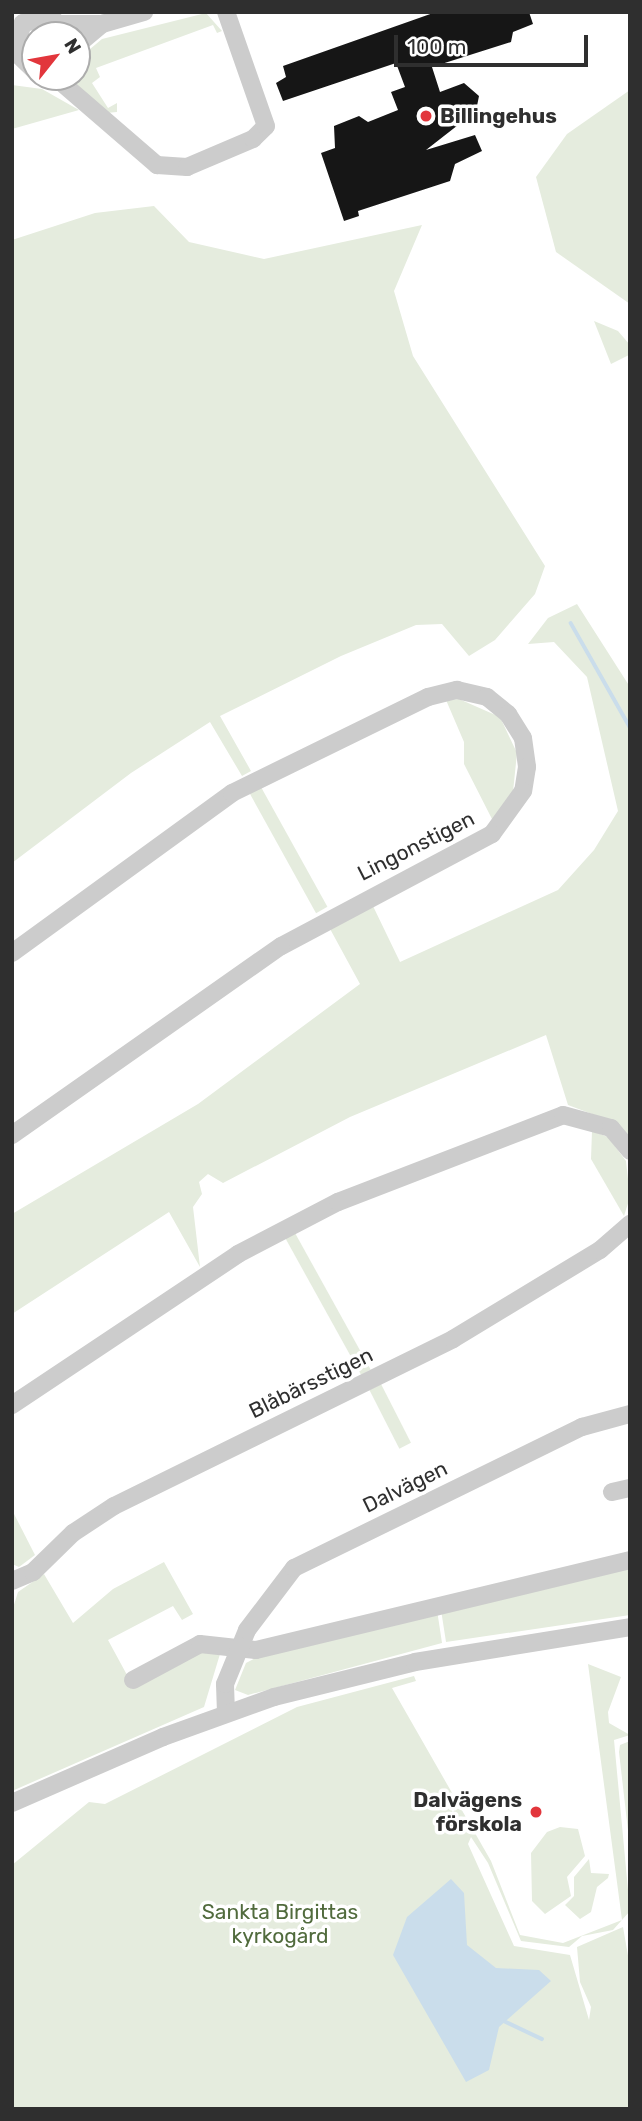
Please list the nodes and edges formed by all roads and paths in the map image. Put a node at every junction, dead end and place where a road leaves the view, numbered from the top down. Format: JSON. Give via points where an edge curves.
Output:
{"nodes":[{"id":1,"x":144,"y":12,"type":"edge"},
{"id":2,"x":226,"y":12,"type":"edge"},
{"id":3,"x":102,"y":23,"type":"junction"},
{"id":4,"x":91,"y":25,"type":"edge"},
{"id":5,"x":91,"y":33,"type":"edge"},
{"id":6,"x":13,"y":42,"type":"edge"},
{"id":7,"x":21,"y":62,"type":"edge"},
{"id":8,"x":71,"y":91,"type":"edge"},
{"id":9,"x":12,"y":953,"type":"edge"},
{"id":10,"x":12,"y":1135,"type":"edge"},
{"id":11,"x":630,"y":1151,"type":"edge"},
{"id":12,"x":630,"y":1224,"type":"edge"},
{"id":13,"x":12,"y":1405,"type":"edge"},
{"id":14,"x":630,"y":1414,"type":"edge"},
{"id":15,"x":630,"y":1488,"type":"edge"},
{"id":16,"x":612,"y":1492,"type":"dead end"},
{"id":17,"x":630,"y":1560,"type":"edge"},
{"id":18,"x":12,"y":1581,"type":"edge"},
{"id":19,"x":630,"y":1627,"type":"edge"},
{"id":20,"x":239,"y":1649,"type":"junction"},
{"id":21,"x":133,"y":1681,"type":"dead end"},
{"id":22,"x":226,"y":1713,"type":"junction"},
{"id":23,"x":12,"y":1803,"type":"edge"}],
"edges":[{"from":1,"to":3,"type":"street"},
{"from":2,"to":8,"type":"street","via":[[266,126],[253,139],[170,169],[145,156]]},
{"from":3,"to":4,"type":"street"},
{"from":3,"to":5,"type":"street"},
{"from":6,"to":7,"type":"street"},
{"from":9,"to":10,"type":"street","name":"Lingonstigen","via":[[239,789],[428,698],[457,690],[487,698],[508,714],[523,738],[527,767],[523,791],[492,834],[281,946]]},
{"from":11,"to":13,"type":"street","via":[[611,1128],[563,1115],[360,1193],[237,1254]]},
{"from":12,"to":18,"type":"street","name":"Blåbärsstigen","via":[[600,1251],[429,1352],[114,1506],[73,1533],[33,1572]]},
{"from":14,"to":20,"type":"street","name":"Dalvägen","via":[[582,1427],[294,1568],[256,1612]]},
{"from":15,"to":16,"type":"street"},
{"from":17,"to":20,"type":"street","via":[[257,1650]]},
{"from":19,"to":22,"type":"street","via":[[369,1671]]},
{"from":20,"to":21,"type":"street","via":[[200,1644]]},
{"from":20,"to":22,"type":"street","name":"Dalvägen","via":[[225,1684]]},
{"from":22,"to":23,"type":"street"}]}
